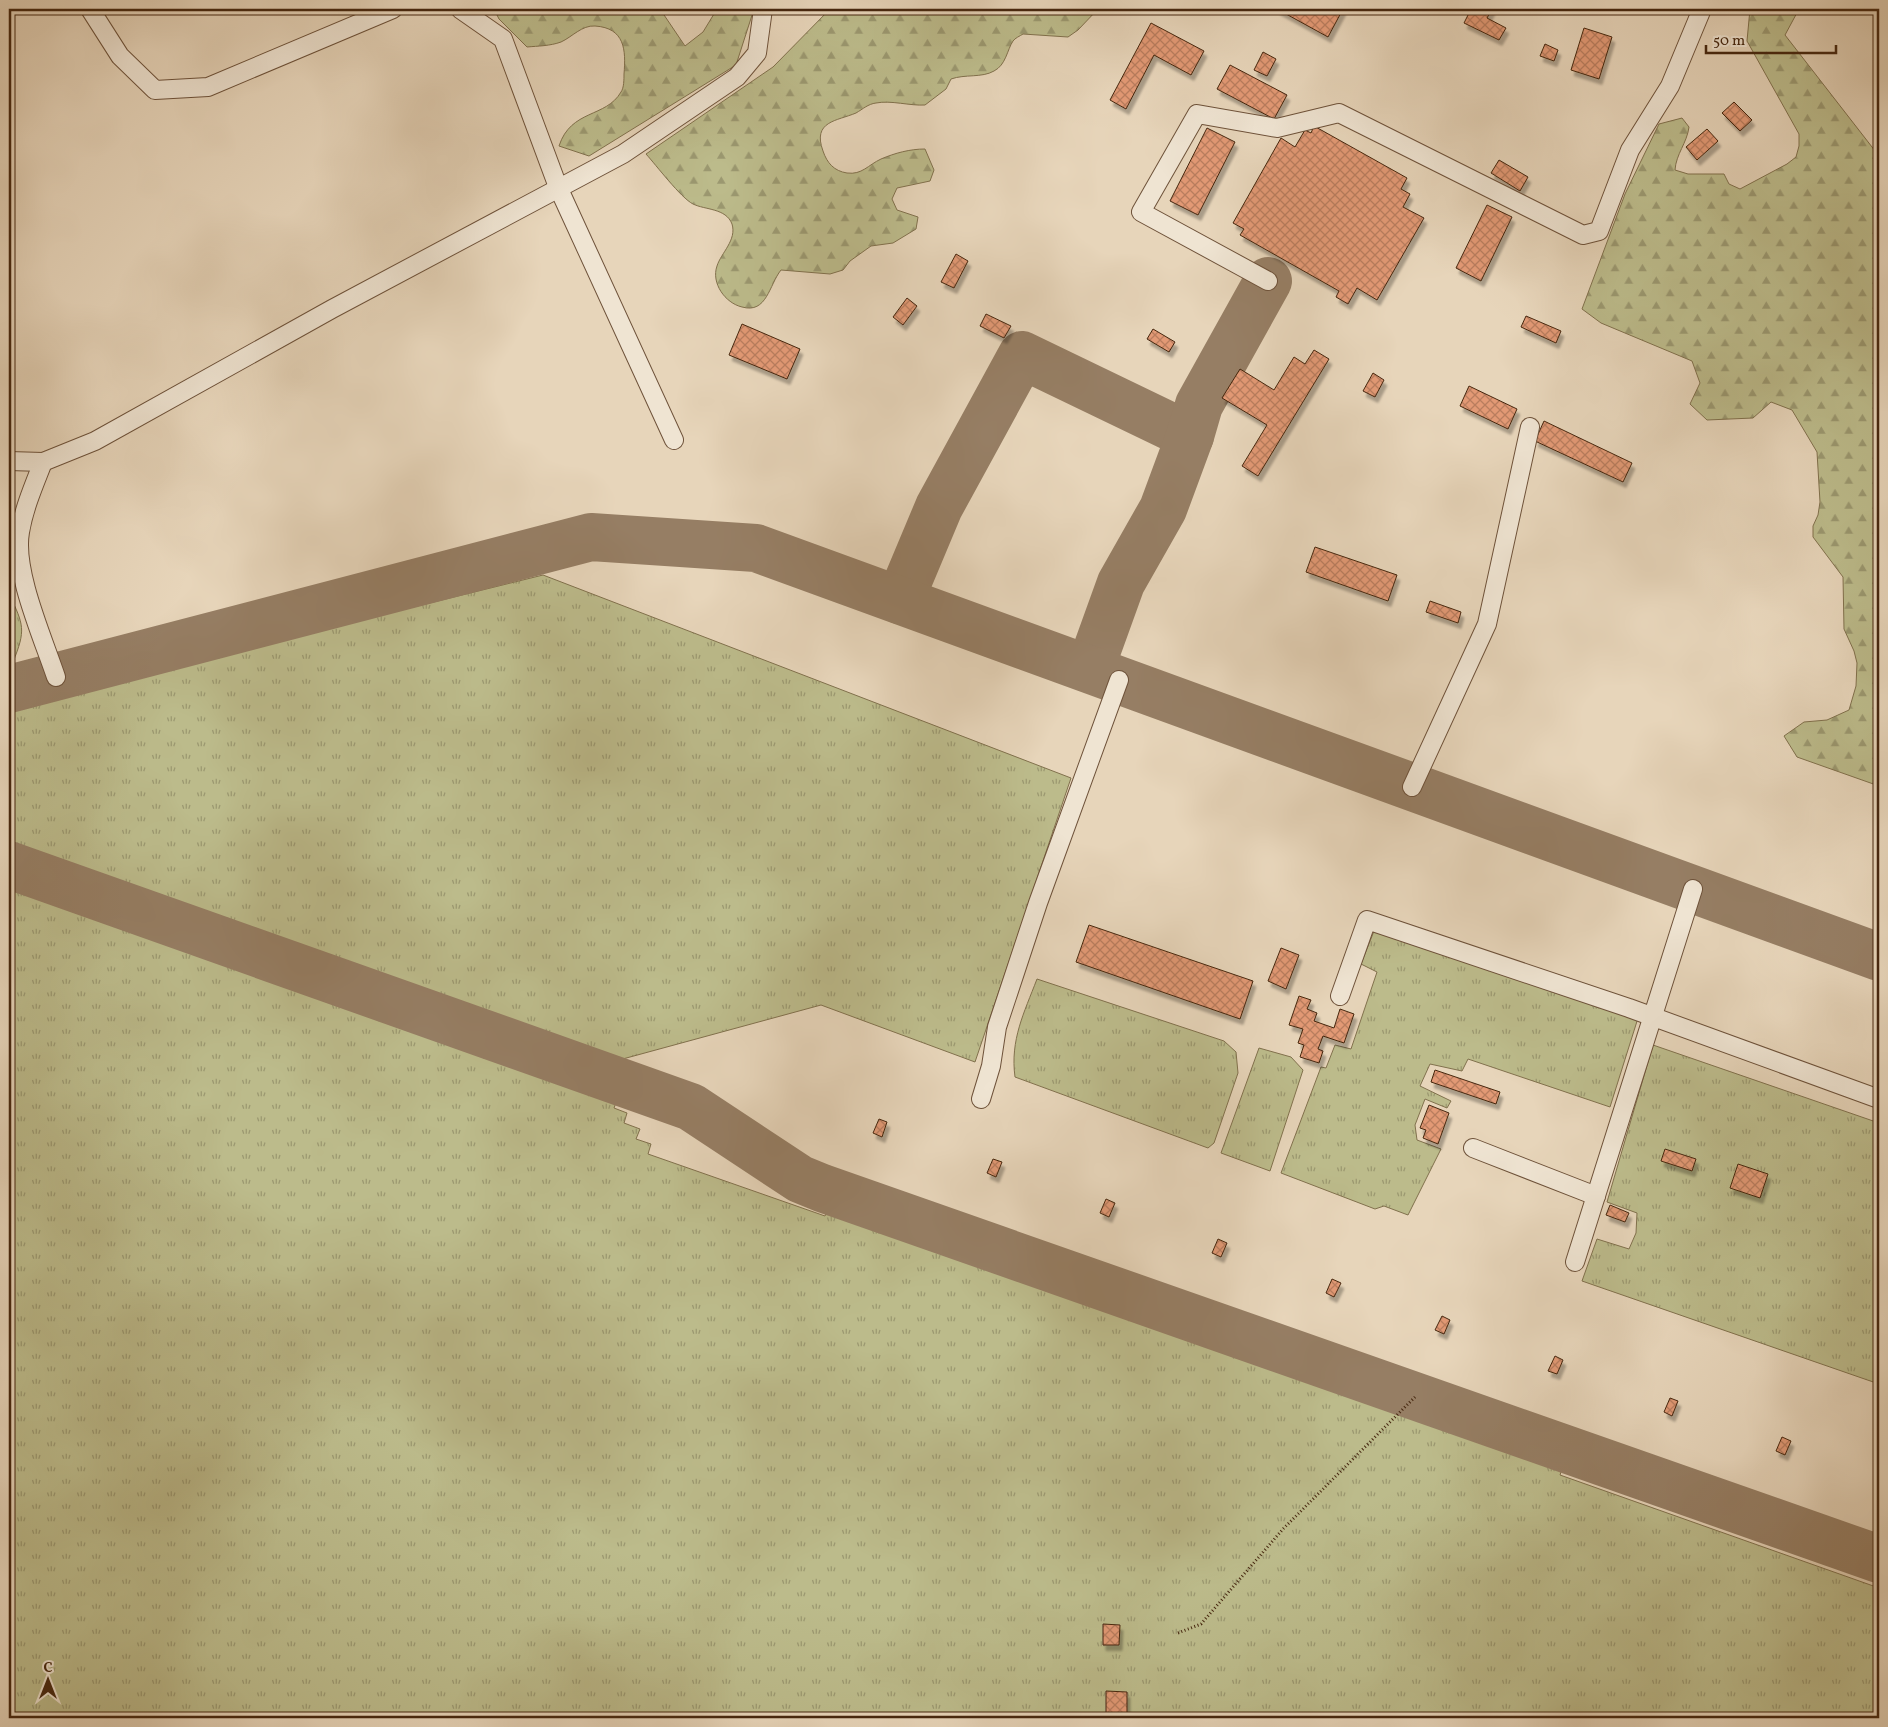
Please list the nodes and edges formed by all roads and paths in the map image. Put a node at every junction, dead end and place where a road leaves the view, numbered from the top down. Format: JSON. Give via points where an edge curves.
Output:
{"nodes":[{"id":1,"x":90,"y":9,"type":"edge"},
{"id":2,"x":393,"y":9,"type":"edge"},
{"id":3,"x":460,"y":9,"type":"edge"},
{"id":4,"x":763,"y":9,"type":"edge"},
{"id":5,"x":1702,"y":9,"type":"edge"},
{"id":6,"x":558,"y":186,"type":"junction"},
{"id":7,"x":1268,"y":281,"type":"dead end"},
{"id":8,"x":1530,"y":427,"type":"dead end"},
{"id":9,"x":674,"y":440,"type":"dead end"},
{"id":10,"x":9,"y":461,"type":"edge"},
{"id":11,"x":44,"y":462,"type":"junction"},
{"id":12,"x":56,"y":677,"type":"dead end"},
{"id":13,"x":1119,"y":680,"type":"dead end"},
{"id":14,"x":1412,"y":787,"type":"dead end"},
{"id":15,"x":1693,"y":889,"type":"dead end"},
{"id":16,"x":1340,"y":996,"type":"dead end"},
{"id":17,"x":1651,"y":1016,"type":"junction"},
{"id":18,"x":981,"y":1098,"type":"dead end"},
{"id":19,"x":1879,"y":1098,"type":"edge"},
{"id":20,"x":1473,"y":1148,"type":"dead end"},
{"id":21,"x":1596,"y":1196,"type":"junction"},
{"id":22,"x":1575,"y":1262,"type":"dead end"},
{"id":23,"x":1415,"y":1397,"type":"dead end"},
{"id":24,"x":1178,"y":1633,"type":"dead end"}],
"edges":[{"from":1,"to":2,"type":"lane","via":[[120,56],[155,90],[208,87]]},
{"from":3,"to":6,"type":"lane","via":[[503,39]]},
{"from":4,"to":6,"type":"lane","via":[[757,53],[737,77],[623,154]]},
{"from":5,"to":7,"type":"lane","via":[[1670,86],[1630,150],[1599,231],[1583,235],[1339,113],[1277,128],[1197,114],[1141,212]]},
{"from":6,"to":9,"type":"lane"},
{"from":6,"to":11,"type":"lane","via":[[95,441]]},
{"from":8,"to":14,"type":"lane","via":[[1487,624]]},
{"from":10,"to":11,"type":"lane"},
{"from":11,"to":12,"type":"lane","via":[[19,533],[20,553],[22,573]]},
{"from":13,"to":18,"type":"lane","via":[[1000,1018]]},
{"from":15,"to":17,"type":"lane"},
{"from":16,"to":17,"type":"lane","via":[[1366,920]]},
{"from":17,"to":19,"type":"lane"},
{"from":17,"to":21,"type":"lane"},
{"from":20,"to":21,"type":"lane"},
{"from":21,"to":22,"type":"lane"},
{"from":23,"to":24,"type":"path","via":[[1283,1529],[1201,1624]]}]}
